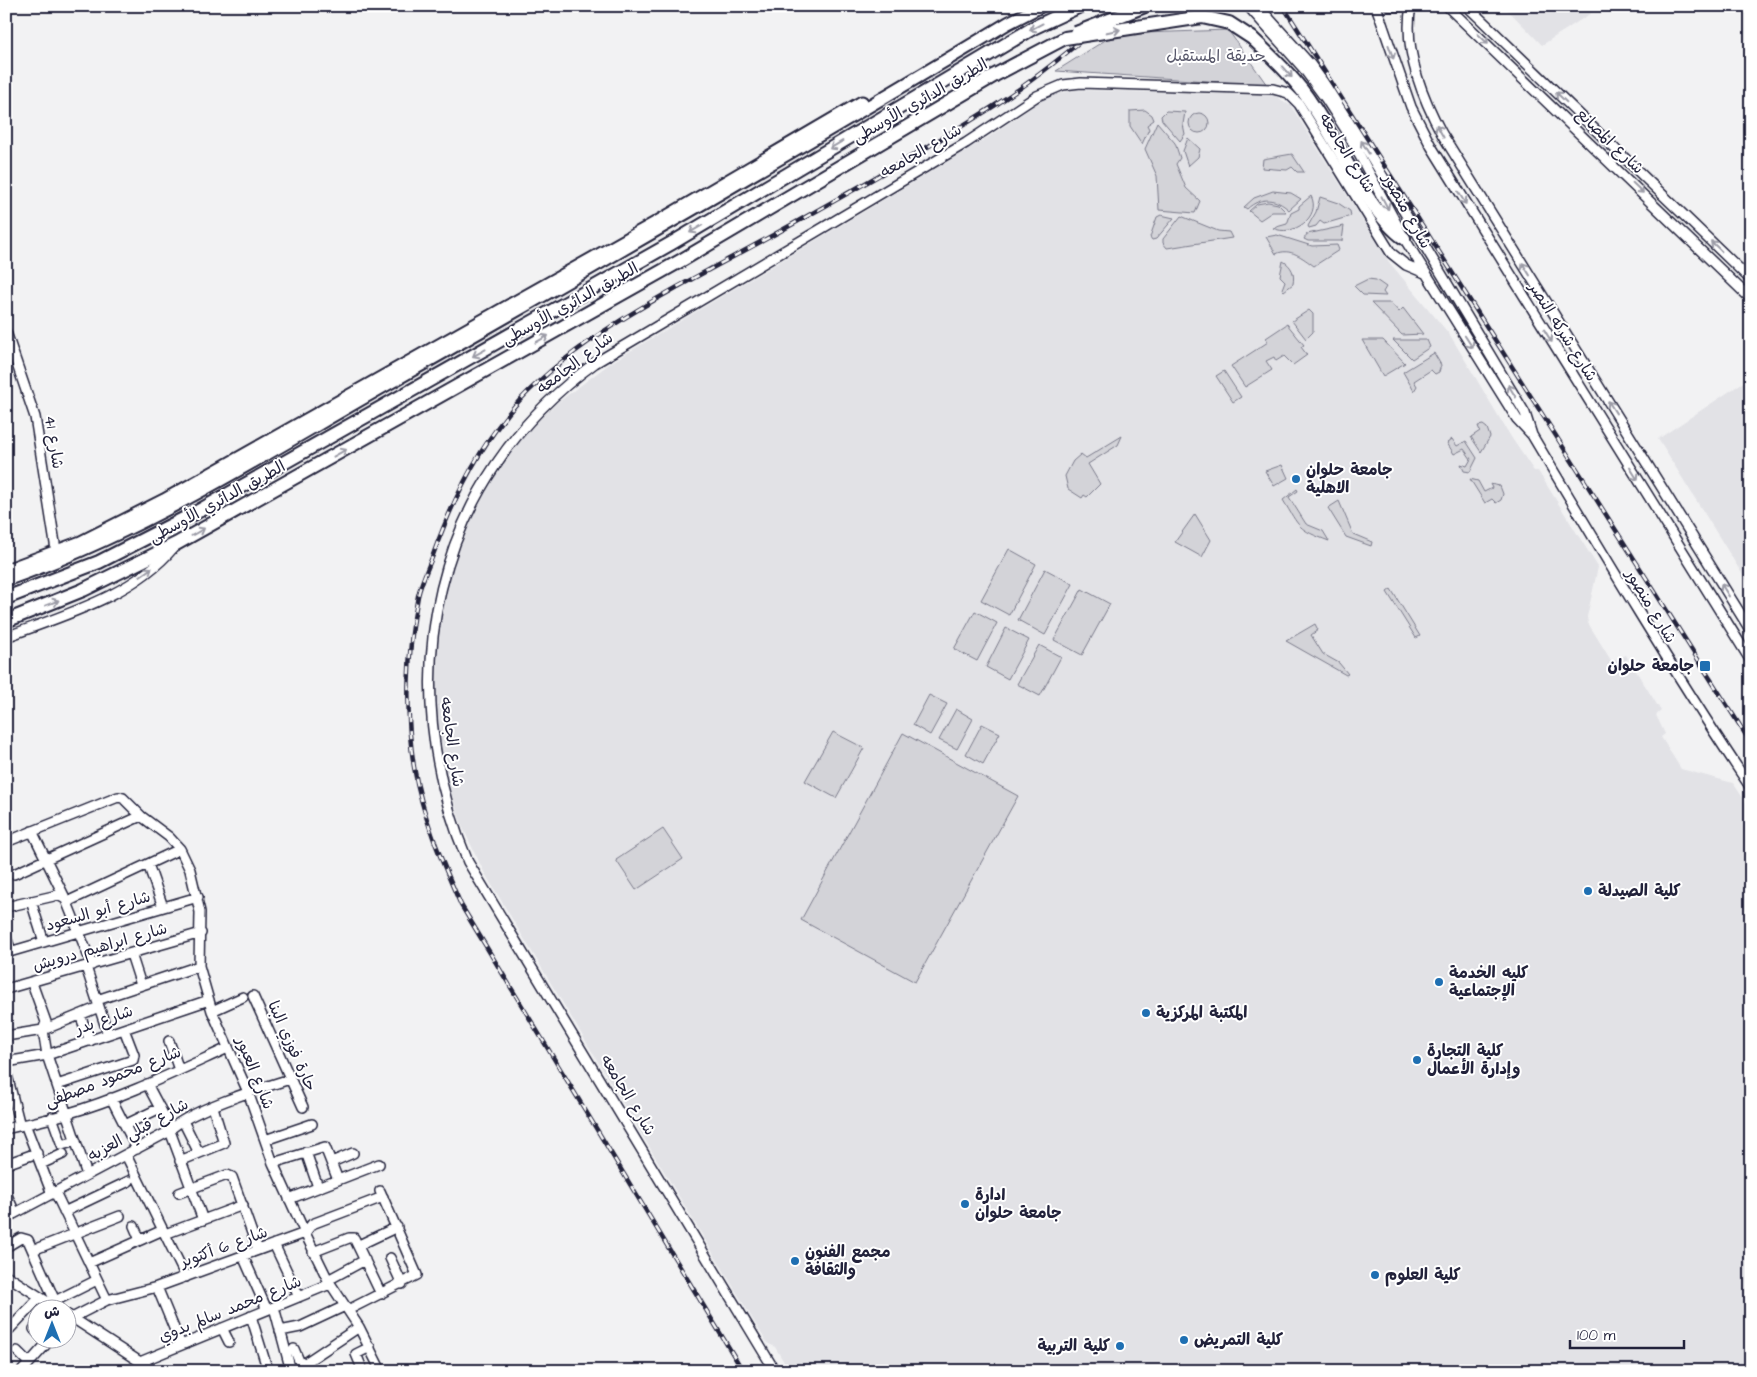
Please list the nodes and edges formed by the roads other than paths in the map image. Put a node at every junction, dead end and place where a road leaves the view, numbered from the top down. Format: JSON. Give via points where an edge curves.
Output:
{"nodes":[{"id":1,"x":1025,"y":6,"type":"edge"},
{"id":2,"x":1041,"y":6,"type":"edge"},
{"id":3,"x":1080,"y":6,"type":"edge"},
{"id":4,"x":1145,"y":6,"type":"edge"},
{"id":5,"x":1248,"y":6,"type":"edge"},
{"id":6,"x":1258,"y":6,"type":"edge"},
{"id":7,"x":1376,"y":6,"type":"edge"},
{"id":8,"x":1389,"y":6,"type":"edge"},
{"id":9,"x":1404,"y":6,"type":"edge"},
{"id":10,"x":1411,"y":6,"type":"edge"},
{"id":11,"x":1448,"y":6,"type":"edge"},
{"id":12,"x":1467,"y":6,"type":"edge"},
{"id":13,"x":1065,"y":38,"type":"junction"},
{"id":14,"x":1603,"y":138,"type":"junction"},
{"id":15,"x":1594,"y":146,"type":"junction"},
{"id":16,"x":1404,"y":238,"type":"junction"},
{"id":17,"x":1425,"y":273,"type":"junction"},
{"id":18,"x":1751,"y":280,"type":"edge"},
{"id":19,"x":1751,"y":299,"type":"edge"},
{"id":20,"x":6,"y":332,"type":"edge"},
{"id":21,"x":1532,"y":435,"type":"junction"},
{"id":22,"x":176,"y":544,"type":"junction"},
{"id":23,"x":57,"y":556,"type":"junction"},
{"id":24,"x":6,"y":570,"type":"edge"},
{"id":25,"x":6,"y":580,"type":"edge"},
{"id":26,"x":6,"y":598,"type":"edge"},
{"id":27,"x":6,"y":621,"type":"edge"},
{"id":28,"x":1751,"y":631,"type":"edge"},
{"id":29,"x":6,"y":637,"type":"edge"},
{"id":30,"x":1751,"y":661,"type":"edge"},
{"id":31,"x":1751,"y":788,"type":"edge"},
{"id":32,"x":141,"y":816,"type":"junction"},
{"id":33,"x":32,"y":831,"type":"junction"},
{"id":34,"x":6,"y":842,"type":"edge"},
{"id":35,"x":180,"y":849,"type":"junction"},
{"id":36,"x":47,"y":860,"type":"junction"},
{"id":37,"x":148,"y":864,"type":"junction"},
{"id":38,"x":14,"y":874,"type":"dead end"},
{"id":39,"x":198,"y":897,"type":"junction"},
{"id":40,"x":66,"y":900,"type":"junction"},
{"id":41,"x":31,"y":901,"type":"junction"},
{"id":42,"x":6,"y":907,"type":"edge"},
{"id":43,"x":164,"y":908,"type":"junction"},
{"id":44,"x":80,"y":933,"type":"junction"},
{"id":45,"x":201,"y":933,"type":"junction"},
{"id":46,"x":6,"y":937,"type":"edge"},
{"id":47,"x":44,"y":942,"type":"junction"},
{"id":48,"x":9,"y":952,"type":"edge"},
{"id":49,"x":131,"y":954,"type":"junction"},
{"id":50,"x":89,"y":966,"type":"junction"},
{"id":51,"x":199,"y":966,"type":"junction"},
{"id":52,"x":32,"y":983,"type":"junction"},
{"id":53,"x":141,"y":985,"type":"junction"},
{"id":54,"x":6,"y":990,"type":"edge"},
{"id":55,"x":253,"y":996,"type":"dead end"},
{"id":56,"x":243,"y":997,"type":"dead end"},
{"id":57,"x":209,"y":1000,"type":"junction"},
{"id":58,"x":98,"y":1003,"type":"junction"},
{"id":59,"x":212,"y":1011,"type":"junction"},
{"id":60,"x":80,"y":1014,"type":"junction"},
{"id":61,"x":124,"y":1029,"type":"junction"},
{"id":62,"x":43,"y":1030,"type":"junction"},
{"id":63,"x":108,"y":1034,"type":"junction"},
{"id":64,"x":6,"y":1036,"type":"edge"},
{"id":65,"x":90,"y":1041,"type":"junction"},
{"id":66,"x":169,"y":1041,"type":"dead end"},
{"id":67,"x":228,"y":1048,"type":"junction"},
{"id":68,"x":47,"y":1055,"type":"junction"},
{"id":69,"x":6,"y":1062,"type":"edge"},
{"id":70,"x":179,"y":1070,"type":"junction"},
{"id":71,"x":6,"y":1071,"type":"edge"},
{"id":72,"x":290,"y":1078,"type":"junction"},
{"id":73,"x":147,"y":1084,"type":"junction"},
{"id":74,"x":57,"y":1085,"type":"junction"},
{"id":75,"x":248,"y":1092,"type":"junction"},
{"id":76,"x":111,"y":1098,"type":"junction"},
{"id":77,"x":213,"y":1107,"type":"junction"},
{"id":78,"x":160,"y":1108,"type":"junction"},
{"id":79,"x":303,"y":1108,"type":"dead end"},
{"id":80,"x":66,"y":1114,"type":"junction"},
{"id":81,"x":52,"y":1117,"type":"junction"},
{"id":82,"x":183,"y":1121,"type":"junction"},
{"id":83,"x":312,"y":1124,"type":"dead end"},
{"id":84,"x":22,"y":1125,"type":"junction"},
{"id":85,"x":125,"y":1125,"type":"junction"},
{"id":86,"x":6,"y":1129,"type":"edge"},
{"id":87,"x":171,"y":1130,"type":"junction"},
{"id":88,"x":265,"y":1140,"type":"junction"},
{"id":89,"x":76,"y":1141,"type":"junction"},
{"id":90,"x":137,"y":1149,"type":"junction"},
{"id":91,"x":306,"y":1152,"type":"junction"},
{"id":92,"x":36,"y":1153,"type":"junction"},
{"id":93,"x":199,"y":1153,"type":"junction"},
{"id":94,"x":353,"y":1153,"type":"dead end"},
{"id":95,"x":63,"y":1154,"type":"dead end"},
{"id":96,"x":126,"y":1155,"type":"junction"},
{"id":97,"x":180,"y":1161,"type":"junction"},
{"id":98,"x":332,"y":1162,"type":"junction"},
{"id":99,"x":273,"y":1163,"type":"junction"},
{"id":100,"x":6,"y":1164,"type":"edge"},
{"id":101,"x":41,"y":1164,"type":"junction"},
{"id":102,"x":380,"y":1164,"type":"dead end"},
{"id":103,"x":87,"y":1175,"type":"junction"},
{"id":104,"x":338,"y":1180,"type":"junction"},
{"id":105,"x":129,"y":1181,"type":"dead end"},
{"id":106,"x":318,"y":1187,"type":"junction"},
{"id":107,"x":191,"y":1188,"type":"junction"},
{"id":108,"x":6,"y":1193,"type":"edge"},
{"id":109,"x":54,"y":1193,"type":"junction"},
{"id":110,"x":179,"y":1193,"type":"dead end"},
{"id":111,"x":289,"y":1199,"type":"junction"},
{"id":112,"x":243,"y":1205,"type":"junction"},
{"id":113,"x":64,"y":1212,"type":"junction"},
{"id":114,"x":15,"y":1213,"type":"junction"},
{"id":115,"x":120,"y":1216,"type":"dead end"},
{"id":116,"x":6,"y":1218,"type":"edge"},
{"id":117,"x":203,"y":1220,"type":"junction"},
{"id":118,"x":134,"y":1226,"type":"dead end"},
{"id":119,"x":397,"y":1227,"type":"junction"},
{"id":120,"x":164,"y":1232,"type":"junction"},
{"id":121,"x":304,"y":1233,"type":"junction"},
{"id":122,"x":75,"y":1234,"type":"junction"},
{"id":123,"x":140,"y":1240,"type":"junction"},
{"id":124,"x":274,"y":1244,"type":"junction"},
{"id":125,"x":359,"y":1245,"type":"junction"},
{"id":126,"x":6,"y":1247,"type":"edge"},
{"id":127,"x":33,"y":1250,"type":"junction"},
{"id":128,"x":258,"y":1250,"type":"junction"},
{"id":129,"x":313,"y":1252,"type":"junction"},
{"id":130,"x":243,"y":1256,"type":"junction"},
{"id":131,"x":390,"y":1258,"type":"dead end"},
{"id":132,"x":365,"y":1260,"type":"junction"},
{"id":133,"x":89,"y":1262,"type":"junction"},
{"id":134,"x":6,"y":1275,"type":"edge"},
{"id":135,"x":186,"y":1277,"type":"junction"},
{"id":136,"x":97,"y":1280,"type":"junction"},
{"id":137,"x":329,"y":1282,"type":"junction"},
{"id":138,"x":402,"y":1284,"type":"junction"},
{"id":139,"x":157,"y":1287,"type":"junction"},
{"id":140,"x":381,"y":1294,"type":"junction"},
{"id":141,"x":40,"y":1297,"type":"junction"},
{"id":142,"x":298,"y":1297,"type":"junction"},
{"id":143,"x":46,"y":1300,"type":"edge"},
{"id":144,"x":53,"y":1300,"type":"edge"},
{"id":145,"x":63,"y":1300,"type":"edge"},
{"id":146,"x":107,"y":1300,"type":"junction"},
{"id":147,"x":271,"y":1308,"type":"junction"},
{"id":148,"x":346,"y":1308,"type":"junction"},
{"id":149,"x":78,"y":1313,"type":"edge"},
{"id":150,"x":251,"y":1316,"type":"junction"},
{"id":151,"x":78,"y":1323,"type":"edge"},
{"id":152,"x":359,"y":1327,"type":"junction"},
{"id":153,"x":222,"y":1328,"type":"junction"},
{"id":154,"x":280,"y":1331,"type":"junction"},
{"id":155,"x":6,"y":1333,"type":"edge"},
{"id":156,"x":229,"y":1342,"type":"dead end"},
{"id":157,"x":181,"y":1345,"type":"junction"},
{"id":158,"x":370,"y":1347,"type":"junction"},
{"id":159,"x":294,"y":1349,"type":"dead end"},
{"id":160,"x":40,"y":1350,"type":"edge"},
{"id":161,"x":17,"y":1351,"type":"dead end"},
{"id":162,"x":140,"y":1362,"type":"junction"},
{"id":163,"x":29,"y":1363,"type":"junction"},
{"id":164,"x":361,"y":1366,"type":"dead end"},
{"id":165,"x":297,"y":1369,"type":"edge"},
{"id":166,"x":22,"y":1371,"type":"edge"},
{"id":167,"x":154,"y":1371,"type":"edge"},
{"id":168,"x":268,"y":1371,"type":"edge"},
{"id":169,"x":381,"y":1371,"type":"edge"},
{"id":170,"x":775,"y":1371,"type":"edge"}],
"edges":[{"from":1,"to":23,"type":"main road","via":[[657,222],[206,477]]},
{"from":2,"to":23,"type":"main road","via":[[662,229],[212,484],[128,529]]},
{"from":3,"to":26,"type":"highway","name":"الطريق الدائري الأوسطى","one_way":true,"via":[[1028,31],[664,248],[194,513],[99,562]]},
{"from":4,"to":13,"type":"highway","name":"الطريق الدائري الأوسطى","bridge":true},
{"from":5,"to":16,"type":"street","name":"شارع منصور","one_way":true,"via":[[1319,88],[1346,130]]},
{"from":21,"to":6,"type":"street","name":"شارع منصور","one_way":true,"via":[[1525,413],[1337,100]]},
{"from":7,"to":30,"type":"street","name":"شارع شركه النصر","one_way":true,"via":[[1411,108],[1430,146]]},
{"from":8,"to":9,"type":"street"},
{"from":28,"to":10,"type":"street","name":"شارع شركه النصر","one_way":true,"via":[[1442,134],[1427,102],[1410,46]]},
{"from":11,"to":15,"type":"street","name":"شارع المصانع","one_way":true},
{"from":14,"to":12,"type":"street","name":"شارع المصانع","one_way":true},
{"from":13,"to":16,"type":"highway","one_way":true,"bridge":true,"via":[[1202,17],[1229,23],[1252,38],[1304,93],[1383,219]]},
{"from":22,"to":13,"type":"highway","name":"الطريق الدائري الأوسطى","one_way":true,"via":[[682,260]]},
{"from":14,"to":15,"type":"street"},
{"from":18,"to":14,"type":"street","name":"شارع المصانع","one_way":true},
{"from":15,"to":19,"type":"street","name":"شارع المصانع","one_way":true},
{"from":16,"to":17,"type":"street","name":"شارع منصور"},
{"from":17,"to":21,"type":"street","name":"شارع منصور","one_way":true,"via":[[1517,419]]},
{"from":17,"to":170,"type":"street","name":"شارع الجامعه","via":[[1406,265],[1392,253],[1299,104],[1288,93],[1273,89],[1063,85],[1037,96],[972,140],[595,363],[534,414],[486,477],[454,549],[434,632],[431,718],[436,760],[450,815],[468,862]]},
{"from":20,"to":23,"type":"street","name":"شارع 41","via":[[35,416]]},
{"from":21,"to":31,"type":"street","name":"شارع منصور","via":[[1668,663]]},
{"from":27,"to":22,"type":"highway","name":"الطريق الدائري الأوسطى","one_way":true,"via":[[83,590]]},
{"from":29,"to":22,"type":"street","one_way":true,"via":[[65,616],[110,594],[150,570]]},
{"from":23,"to":24,"type":"main road"},
{"from":23,"to":25,"type":"main road"},
{"from":32,"to":33,"type":"street","name":"شارع العبور","via":[[123,798],[116,797]]},
{"from":32,"to":35,"type":"street","name":"شارع العبور"},
{"from":32,"to":36,"type":"street"},
{"from":33,"to":34,"type":"street"},
{"from":33,"to":36,"type":"street"},
{"from":35,"to":37,"type":"street"},
{"from":35,"to":39,"type":"street","name":"شارع العبور"},
{"from":36,"to":38,"type":"street"},
{"from":36,"to":40,"type":"street"},
{"from":37,"to":40,"type":"street"},
{"from":37,"to":43,"type":"street"},
{"from":39,"to":43,"type":"street","name":"شارع أبو السعود"},
{"from":39,"to":45,"type":"street","name":"شارع العبور"},
{"from":40,"to":41,"type":"street","via":[[58,895]]},
{"from":40,"to":44,"type":"street"},
{"from":41,"to":42,"type":"street"},
{"from":41,"to":47,"type":"street"},
{"from":43,"to":44,"type":"street","name":"شارع أبو السعود"},
{"from":44,"to":47,"type":"street","name":"شارع أبو السعود"},
{"from":44,"to":50,"type":"street"},
{"from":45,"to":49,"type":"street","name":"شارع ابراهيم درويش"},
{"from":45,"to":51,"type":"street","name":"شارع العبور"},
{"from":46,"to":48,"type":"street"},
{"from":47,"to":48,"type":"street","name":"شارع أبو السعود"},
{"from":49,"to":50,"type":"street","name":"شارع ابراهيم درويش"},
{"from":49,"to":53,"type":"street"},
{"from":50,"to":52,"type":"street","name":"شارع ابراهيم درويش"},
{"from":50,"to":58,"type":"street"},
{"from":51,"to":53,"type":"street"},
{"from":51,"to":57,"type":"street","name":"شارع العبور"},
{"from":52,"to":54,"type":"street","name":"شارع ابراهيم درويش"},
{"from":52,"to":62,"type":"street","via":[[46,1022]]},
{"from":53,"to":58,"type":"street"},
{"from":55,"to":72,"type":"street","name":"حارة فوزي البنا"},
{"from":56,"to":59,"type":"street"},
{"from":57,"to":59,"type":"street","name":"شارع العبور"},
{"from":57,"to":61,"type":"street","name":"شارع بدر"},
{"from":58,"to":60,"type":"street"},
{"from":58,"to":63,"type":"street"},
{"from":59,"to":67,"type":"street","name":"شارع العبور"},
{"from":60,"to":62,"type":"street"},
{"from":60,"to":65,"type":"street"},
{"from":61,"to":63,"type":"street","name":"شارع بدر"},
{"from":61,"to":74,"type":"street","via":[[133,1060]]},
{"from":62,"to":64,"type":"street"},
{"from":62,"to":68,"type":"street"},
{"from":63,"to":65,"type":"street","name":"شارع بدر"},
{"from":65,"to":68,"type":"street","name":"شارع بدر"},
{"from":66,"to":70,"type":"street"},
{"from":67,"to":70,"type":"street","name":"شارع محمود مصطفى"},
{"from":67,"to":75,"type":"street","name":"شارع العبور"},
{"from":68,"to":69,"type":"street","name":"شارع بدر"},
{"from":68,"to":74,"type":"street"},
{"from":70,"to":73,"type":"street","name":"شارع محمود مصطفى"},
{"from":71,"to":84,"type":"street"},
{"from":72,"to":75,"type":"street","name":"شارع قبلي العزبه"},
{"from":72,"to":79,"type":"street","name":"حارة فوزي البنا"},
{"from":73,"to":76,"type":"street","name":"شارع محمود مصطفى"},
{"from":73,"to":78,"type":"street"},
{"from":74,"to":80,"type":"street"},
{"from":75,"to":77,"type":"street","name":"شارع قبلي العزبه"},
{"from":75,"to":88,"type":"street","name":"شارع العبور"},
{"from":76,"to":80,"type":"street","name":"شارع محمود مصطفى"},
{"from":76,"to":85,"type":"street"},
{"from":77,"to":82,"type":"street","name":"شارع قبلي العزبه"},
{"from":77,"to":93,"type":"street","via":[[224,1142]]},
{"from":78,"to":85,"type":"street"},
{"from":78,"to":87,"type":"street"},
{"from":80,"to":81,"type":"street","name":"شارع محمود مصطفى"},
{"from":80,"to":89,"type":"street"},
{"from":81,"to":84,"type":"street","name":"شارع محمود مصطفى"},
{"from":81,"to":89,"type":"street","via":[[62,1145]]},
{"from":82,"to":87,"type":"street","name":"شارع قبلي العزبه"},
{"from":82,"to":93,"type":"street"},
{"from":83,"to":88,"type":"street"},
{"from":84,"to":86,"type":"street","name":"شارع محمود مصطفى"},
{"from":84,"to":92,"type":"street"},
{"from":85,"to":90,"type":"street"},
{"from":87,"to":90,"type":"street","name":"شارع قبلي العزبه"},
{"from":87,"to":97,"type":"street"},
{"from":88,"to":99,"type":"street","name":"شارع العبور"},
{"from":89,"to":103,"type":"street"},
{"from":90,"to":96,"type":"street","name":"شارع قبلي العزبه"},
{"from":91,"to":98,"type":"street","via":[[325,1147]]},
{"from":91,"to":99,"type":"street"},
{"from":91,"to":106,"type":"street"},
{"from":92,"to":100,"type":"street"},
{"from":92,"to":101,"type":"street"},
{"from":93,"to":97,"type":"street"},
{"from":94,"to":98,"type":"street"},
{"from":95,"to":101,"type":"street"},
{"from":96,"to":103,"type":"street","name":"شارع قبلي العزبه"},
{"from":96,"to":120,"type":"street"},
{"from":97,"to":107,"type":"street"},
{"from":98,"to":104,"type":"street"},
{"from":99,"to":111,"type":"street","name":"شارع العبور"},
{"from":101,"to":109,"type":"street"},
{"from":102,"to":104,"type":"street"},
{"from":103,"to":109,"type":"street","name":"شارع قبلي العزبه"},
{"from":104,"to":106,"type":"street"},
{"from":105,"to":113,"type":"street"},
{"from":106,"to":111,"type":"street"},
{"from":107,"to":110,"type":"street"},
{"from":107,"to":112,"type":"street","via":[[231,1176]]},
{"from":107,"to":117,"type":"street"},
{"from":108,"to":114,"type":"street"},
{"from":109,"to":113,"type":"street"},
{"from":109,"to":114,"type":"street","name":"شارع قبلي العزبه"},
{"from":111,"to":121,"type":"street","name":"شارع العبور"},
{"from":112,"to":117,"type":"street"},
{"from":112,"to":128,"type":"street"},
{"from":113,"to":122,"type":"street"},
{"from":114,"to":116,"type":"street","name":"شارع قبلي العزبه"},
{"from":115,"to":122,"type":"street"},
{"from":117,"to":120,"type":"street"},
{"from":118,"to":123,"type":"street"},
{"from":119,"to":121,"type":"street","name":"شارع 6 أكتوبر","via":[[382,1194],[312,1224]]},
{"from":119,"to":125,"type":"street"},
{"from":119,"to":138,"type":"street","via":[[417,1273],[416,1277]]},
{"from":120,"to":123,"type":"street"},
{"from":120,"to":135,"type":"street"},
{"from":121,"to":124,"type":"street","name":"شارع 6 أكتوبر"},
{"from":121,"to":129,"type":"street","name":"شارع العبور"},
{"from":122,"to":127,"type":"street"},
{"from":122,"to":133,"type":"street"},
{"from":123,"to":133,"type":"street"},
{"from":124,"to":128,"type":"street","name":"شارع 6 أكتوبر"},
{"from":124,"to":142,"type":"street"},
{"from":125,"to":129,"type":"street","via":[[349,1238]]},
{"from":125,"to":132,"type":"street"},
{"from":126,"to":127,"type":"street","via":[[25,1238]]},
{"from":127,"to":144,"type":"street"},
{"from":128,"to":130,"type":"street","name":"شارع 6 أكتوبر"},
{"from":129,"to":137,"type":"street","name":"شارع العبور"},
{"from":130,"to":135,"type":"street","name":"شارع 6 أكتوبر"},
{"from":130,"to":147,"type":"street"},
{"from":131,"to":138,"type":"street"},
{"from":132,"to":137,"type":"street","name":"شارع محمد سالم بدوي"},
{"from":132,"to":140,"type":"street"},
{"from":133,"to":136,"type":"street"},
{"from":134,"to":141,"type":"street"},
{"from":135,"to":139,"type":"street","name":"شارع 6 أكتوبر"},
{"from":136,"to":145,"type":"street"},
{"from":136,"to":146,"type":"street"},
{"from":137,"to":142,"type":"street","name":"شارع محمد سالم بدوي"},
{"from":137,"to":148,"type":"street","name":"شارع العبور"},
{"from":138,"to":140,"type":"street"},
{"from":139,"to":146,"type":"street","name":"شارع 6 أكتوبر"},
{"from":139,"to":157,"type":"street"},
{"from":140,"to":148,"type":"street"},
{"from":141,"to":143,"type":"street"},
{"from":141,"to":155,"type":"street"},
{"from":142,"to":147,"type":"street","name":"شارع محمد سالم بدوي"},
{"from":146,"to":149,"type":"street","name":"شارع 6 أكتوبر"},
{"from":147,"to":150,"type":"street","name":"شارع محمد سالم بدوي"},
{"from":147,"to":154,"type":"street"},
{"from":148,"to":152,"type":"street","name":"شارع العبور"},
{"from":148,"to":154,"type":"street","via":[[300,1327]]},
{"from":150,"to":153,"type":"street","name":"شارع محمد سالم بدوي"},
{"from":150,"to":168,"type":"street"},
{"from":151,"to":162,"type":"street"},
{"from":152,"to":158,"type":"street","name":"شارع العبور"},
{"from":152,"to":165,"type":"street"},
{"from":153,"to":156,"type":"street"},
{"from":153,"to":157,"type":"street","name":"شارع محمد سالم بدوي"},
{"from":154,"to":165,"type":"street"},
{"from":157,"to":162,"type":"street","name":"شارع محمد سالم بدوي"},
{"from":158,"to":164,"type":"street","via":[[356,1354]]},
{"from":158,"to":169,"type":"street","name":"شارع العبور"},
{"from":159,"to":165,"type":"street"},
{"from":160,"to":163,"type":"street"},
{"from":161,"to":163,"type":"street"},
{"from":162,"to":167,"type":"street"},
{"from":163,"to":166,"type":"street"}]}
